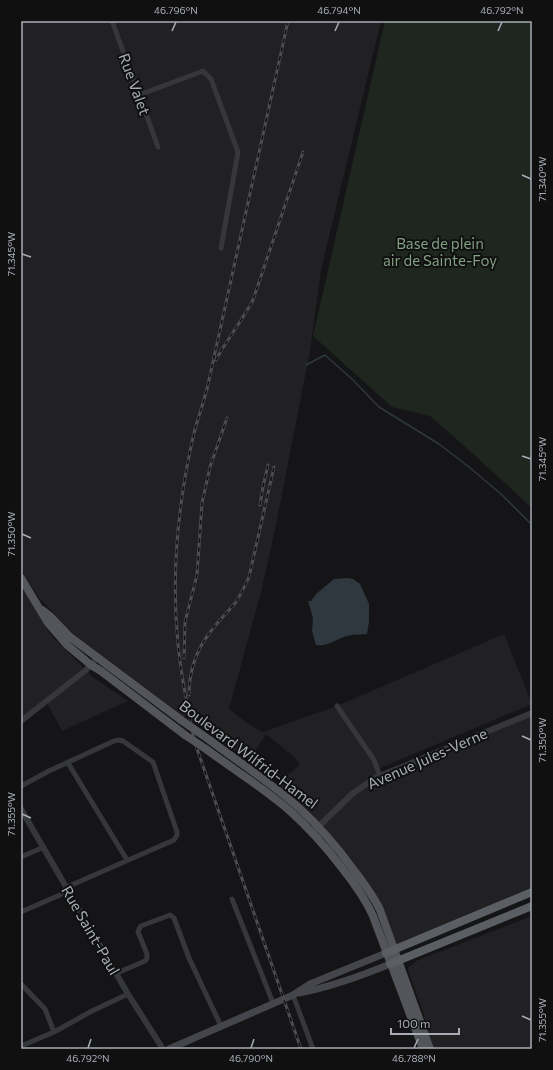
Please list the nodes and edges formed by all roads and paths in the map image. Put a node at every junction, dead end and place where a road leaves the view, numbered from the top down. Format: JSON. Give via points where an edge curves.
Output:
{"nodes":[{"id":1,"x":112,"y":21,"type":"edge"},
{"id":2,"x":138,"y":95,"type":"junction"},
{"id":3,"x":158,"y":147,"type":"dead end"},
{"id":4,"x":221,"y":248,"type":"dead end"},
{"id":5,"x":21,"y":578,"type":"edge"},
{"id":6,"x":40,"y":609,"type":"junction"},
{"id":7,"x":97,"y":658,"type":"junction"},
{"id":8,"x":91,"y":665,"type":"junction"},
{"id":9,"x":337,"y":706,"type":"dead end"},
{"id":10,"x":532,"y":712,"type":"edge"},
{"id":11,"x":21,"y":721,"type":"edge"},
{"id":12,"x":68,"y":762,"type":"junction"},
{"id":13,"x":380,"y":776,"type":"junction"},
{"id":14,"x":21,"y":786,"type":"edge"},
{"id":15,"x":21,"y":809,"type":"edge"},
{"id":16,"x":315,"y":829,"type":"junction"},
{"id":17,"x":44,"y":847,"type":"junction"},
{"id":18,"x":21,"y":857,"type":"edge"},
{"id":19,"x":127,"y":860,"type":"junction"},
{"id":20,"x":68,"y":889,"type":"junction"},
{"id":21,"x":532,"y":892,"type":"edge"},
{"id":22,"x":232,"y":900,"type":"dead end"},
{"id":23,"x":532,"y":906,"type":"edge"},
{"id":24,"x":21,"y":912,"type":"edge"},
{"id":25,"x":394,"y":950,"type":"junction"},
{"id":26,"x":386,"y":953,"type":"junction"},
{"id":27,"x":398,"y":961,"type":"junction"},
{"id":28,"x":390,"y":964,"type":"junction"},
{"id":29,"x":116,"y":973,"type":"junction"},
{"id":30,"x":21,"y":984,"type":"edge"},
{"id":31,"x":128,"y":994,"type":"junction"},
{"id":32,"x":293,"y":995,"type":"junction"},
{"id":33,"x":273,"y":1003,"type":"junction"},
{"id":34,"x":221,"y":1026,"type":"junction"},
{"id":35,"x":54,"y":1032,"type":"junction"},
{"id":36,"x":21,"y":1046,"type":"edge"},
{"id":37,"x":163,"y":1049,"type":"edge"},
{"id":38,"x":169,"y":1049,"type":"edge"},
{"id":39,"x":313,"y":1049,"type":"edge"},
{"id":40,"x":422,"y":1049,"type":"edge"},
{"id":41,"x":430,"y":1049,"type":"edge"}],
"edges":[{"from":1,"to":2,"type":"street","name":"Rue Valet"},
{"from":2,"to":3,"type":"street","name":"Rue Valet"},
{"from":2,"to":4,"type":"street","via":[[203,71],[211,80],[238,152]]},
{"from":5,"to":6,"type":"main road","name":"Boulevard Wilfrid-Hamel"},
{"from":6,"to":7,"type":"main road","name":"Boulevard Wilfrid-Hamel"},
{"from":6,"to":8,"type":"main road","name":"Boulevard Wilfrid-Hamel","via":[[67,645]]},
{"from":7,"to":8,"type":"street"},
{"from":7,"to":16,"type":"main road","name":"Boulevard Wilfrid-Hamel","bridge":true,"via":[[280,792],[299,808]]},
{"from":8,"to":11,"type":"street"},
{"from":8,"to":16,"type":"main road","name":"Boulevard Wilfrid-Hamel","bridge":true},
{"from":9,"to":13,"type":"street","via":[[374,760]]},
{"from":10,"to":13,"type":"street","name":"Avenue Jules-Verne"},
{"from":12,"to":14,"type":"street"},
{"from":12,"to":19,"type":"street"},
{"from":12,"to":19,"type":"street","via":[[119,740],[153,762],[177,835],[174,840]]},
{"from":13,"to":16,"type":"street","name":"Avenue Jules-Verne","via":[[352,794]]},
{"from":15,"to":17,"type":"street","name":"Rue Saint-Paul"},
{"from":16,"to":25,"type":"main road","name":"Boulevard Wilfrid-Hamel","via":[[339,850],[375,900]]},
{"from":16,"to":26,"type":"main road","name":"Boulevard Wilfrid-Hamel","via":[[362,894]]},
{"from":17,"to":18,"type":"street"},
{"from":17,"to":20,"type":"street","name":"Rue Saint-Paul"},
{"from":19,"to":20,"type":"street"},
{"from":20,"to":24,"type":"street"},
{"from":20,"to":29,"type":"street","name":"Rue Saint-Paul"},
{"from":21,"to":25,"type":"highway"},
{"from":22,"to":33,"type":"street"},
{"from":23,"to":27,"type":"highway"},
{"from":25,"to":26,"type":"highway"},
{"from":25,"to":27,"type":"main road","name":"Boulevard Wilfrid-Hamel"},
{"from":26,"to":28,"type":"main road","name":"Boulevard Wilfrid-Hamel"},
{"from":26,"to":32,"type":"main road","via":[[310,984]]},
{"from":27,"to":28,"type":"highway"},
{"from":27,"to":41,"type":"main road","name":"Boulevard Wilfrid-Hamel"},
{"from":28,"to":32,"type":"main road"},
{"from":28,"to":40,"type":"main road","name":"Boulevard Wilfrid-Hamel"},
{"from":29,"to":31,"type":"street","name":"Rue Saint-Paul"},
{"from":29,"to":34,"type":"street","via":[[147,958],[138,932],[141,926],[170,915],[174,918],[189,958]]},
{"from":30,"to":35,"type":"street","via":[[45,1009]]},
{"from":31,"to":35,"type":"street","via":[[92,1010]]},
{"from":31,"to":37,"type":"street","name":"Rue Saint-Paul"},
{"from":32,"to":33,"type":"main road"},
{"from":32,"to":39,"type":"street"},
{"from":33,"to":34,"type":"main road"},
{"from":34,"to":38,"type":"main road"},
{"from":35,"to":36,"type":"street"}]}
